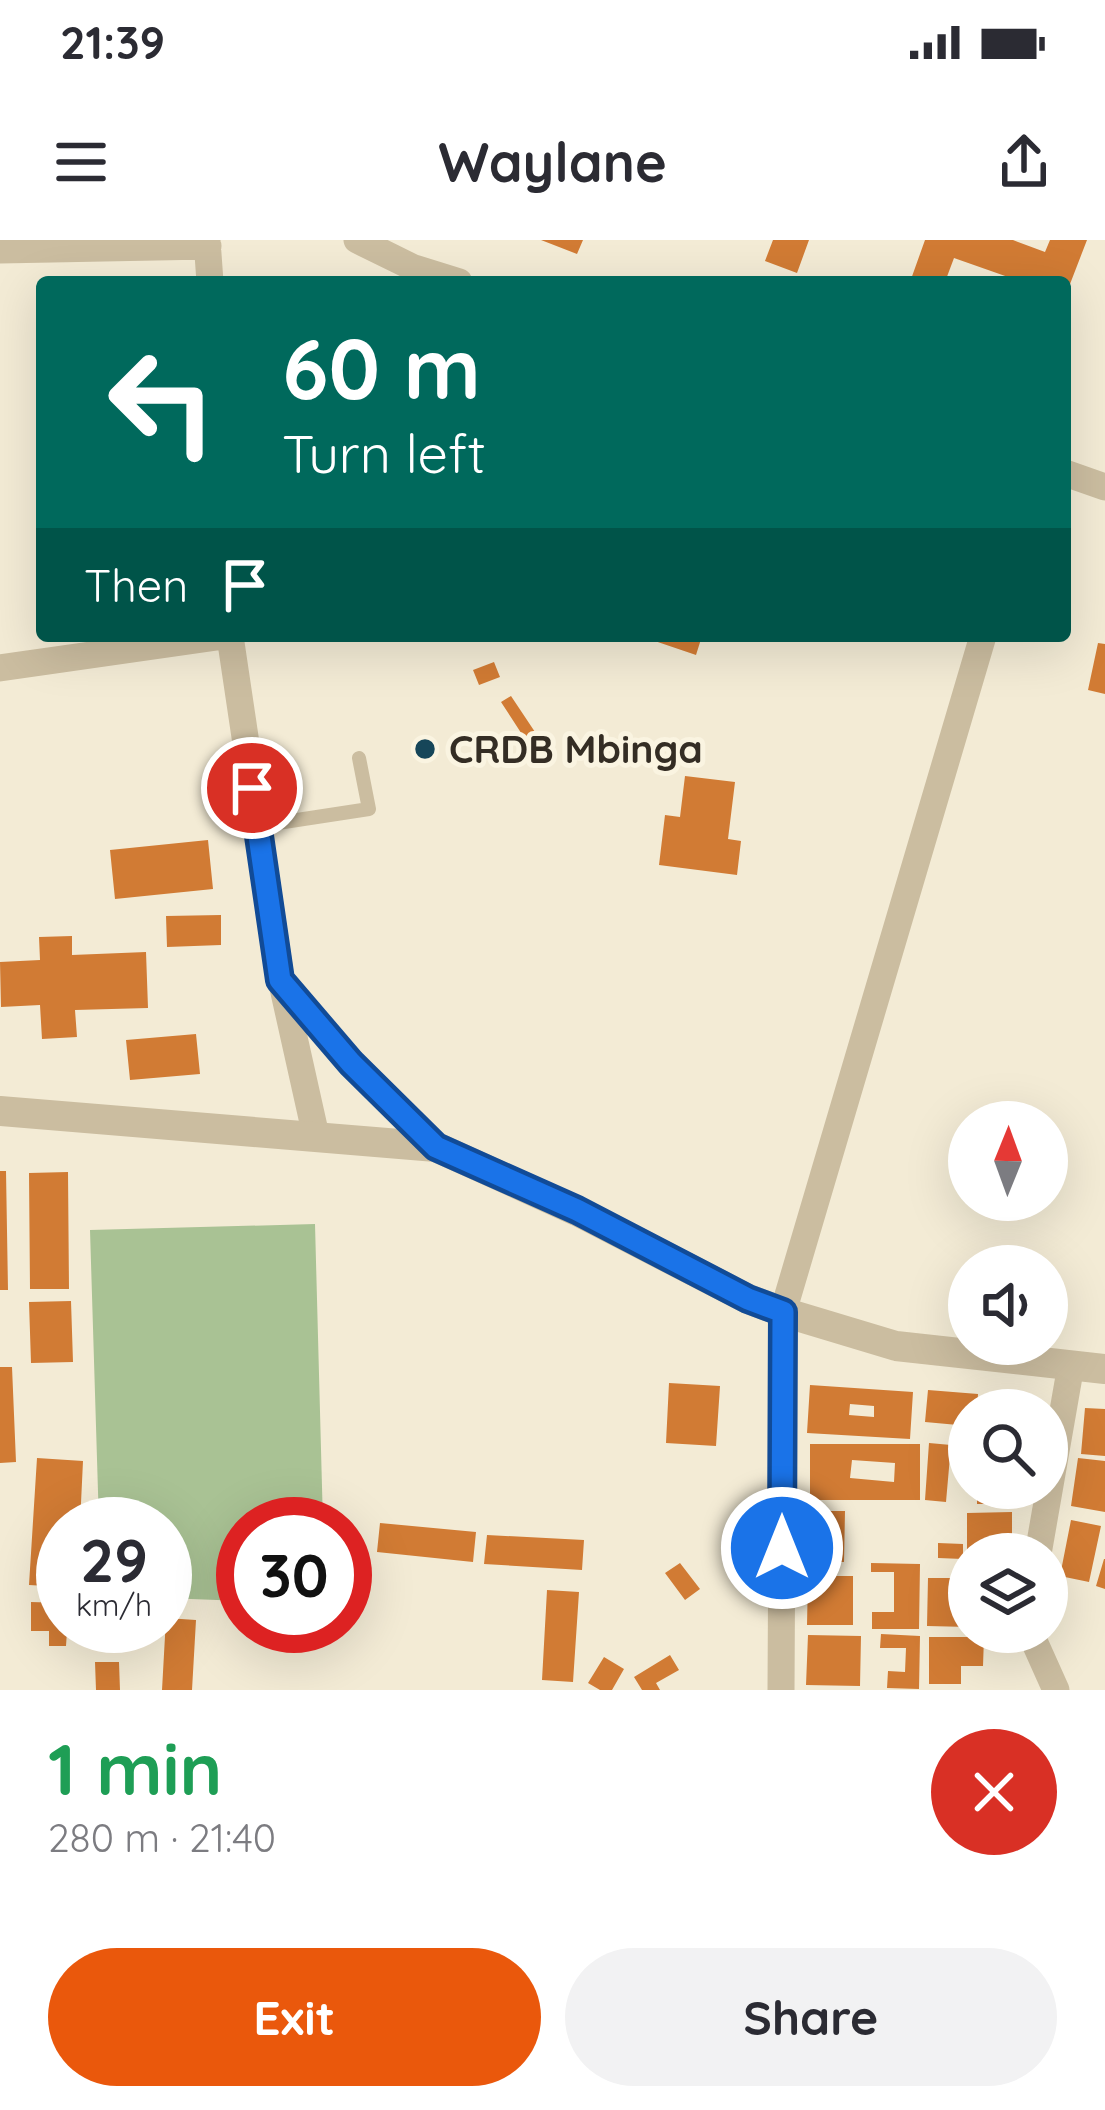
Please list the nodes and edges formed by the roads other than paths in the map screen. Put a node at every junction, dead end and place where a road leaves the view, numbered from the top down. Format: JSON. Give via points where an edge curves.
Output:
{"nodes":[{"id":1,"x":357,"y":240,"type":"edge"},
{"id":2,"x":207,"y":243,"type":"edge"},
{"id":3,"x":0,"y":250,"type":"edge"},
{"id":4,"x":210,"y":276,"type":"edge"},
{"id":5,"x":440,"y":276,"type":"edge"},
{"id":6,"x":1071,"y":475,"type":"edge"},
{"id":7,"x":1105,"y":487,"type":"edge"},
{"id":8,"x":184,"y":642,"type":"edge"},
{"id":9,"x":228,"y":642,"type":"edge"},
{"id":10,"x":981,"y":642,"type":"edge"},
{"id":11,"x":0,"y":668,"type":"edge"},
{"id":12,"x":359,"y":758,"type":"dead end"},
{"id":13,"x":258,"y":826,"type":"junction"},
{"id":14,"x":280,"y":980,"type":"junction"},
{"id":15,"x":0,"y":1111,"type":"edge"},
{"id":16,"x":316,"y":1136,"type":"junction"},
{"id":17,"x":436,"y":1147,"type":"junction"},
{"id":18,"x":783,"y":1312,"type":"junction"},
{"id":19,"x":1071,"y":1365,"type":"junction"},
{"id":20,"x":1105,"y":1369,"type":"edge"},
{"id":21,"x":1042,"y":1533,"type":"edge"},
{"id":22,"x":1039,"y":1653,"type":"edge"},
{"id":23,"x":782,"y":1690,"type":"edge"},
{"id":24,"x":1056,"y":1690,"type":"edge"}],
"edges":[{"from":1,"to":5,"type":"street"},
{"from":2,"to":3,"type":"street"},
{"from":2,"to":4,"type":"street"},
{"from":6,"to":7,"type":"street"},
{"from":8,"to":11,"type":"street"},
{"from":9,"to":13,"type":"street"},
{"from":10,"to":18,"type":"street"},
{"from":12,"to":13,"type":"lane","via":[[369,809]]},
{"from":13,"to":14,"type":"street"},
{"from":14,"to":16,"type":"street"},
{"from":14,"to":17,"type":"street"},
{"from":15,"to":16,"type":"street"},
{"from":16,"to":17,"type":"street"},
{"from":17,"to":18,"type":"street"},
{"from":18,"to":19,"type":"street","via":[[896,1346]]},
{"from":18,"to":23,"type":"street"},
{"from":19,"to":20,"type":"street"},
{"from":19,"to":21,"type":"street"},
{"from":22,"to":24,"type":"street"}]}
